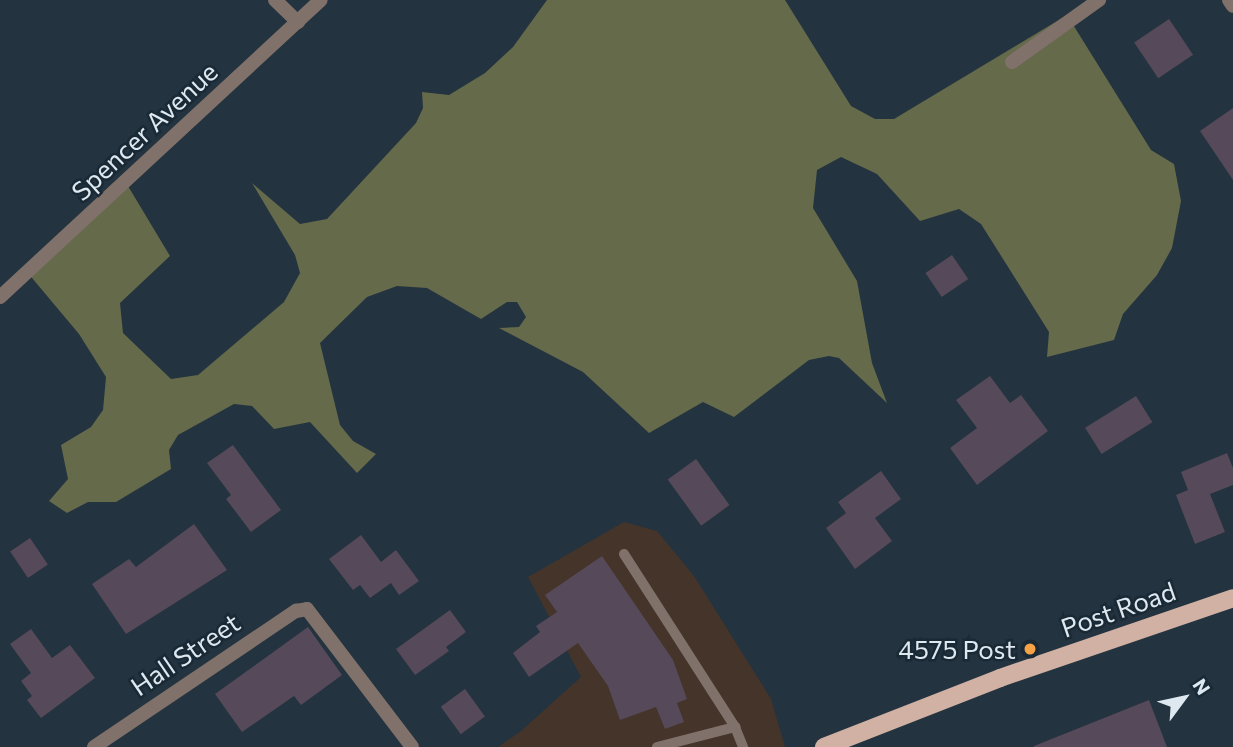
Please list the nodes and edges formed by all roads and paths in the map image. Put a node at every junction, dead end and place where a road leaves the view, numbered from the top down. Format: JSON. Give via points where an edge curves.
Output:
{"nodes":[{"id":1,"x":275,"y":0,"type":"edge"},
{"id":2,"x":321,"y":0,"type":"edge"},
{"id":3,"x":1099,"y":0,"type":"edge"},
{"id":4,"x":1229,"y":0,"type":"edge"},
{"id":5,"x":1233,"y":6,"type":"edge"},
{"id":6,"x":298,"y":22,"type":"junction"},
{"id":7,"x":1012,"y":62,"type":"dead end"},
{"id":8,"x":0,"y":297,"type":"edge"},
{"id":9,"x":624,"y":554,"type":"dead end"},
{"id":10,"x":1233,"y":598,"type":"edge"},
{"id":11,"x":735,"y":727,"type":"junction"},
{"id":12,"x":94,"y":747,"type":"edge"},
{"id":13,"x":412,"y":747,"type":"edge"},
{"id":14,"x":657,"y":747,"type":"edge"},
{"id":15,"x":743,"y":747,"type":"edge"},
{"id":16,"x":824,"y":747,"type":"edge"}],
"edges":[{"from":1,"to":6,"type":"street"},
{"from":2,"to":6,"type":"street","name":"Spencer Avenue"},
{"from":3,"to":7,"type":"street"},
{"from":4,"to":5,"type":"street"},
{"from":6,"to":8,"type":"street","name":"Spencer Avenue"},
{"from":9,"to":11,"type":"lane"},
{"from":10,"to":16,"type":"main road","name":"Post Road","via":[[1000,678]]},
{"from":11,"to":14,"type":"lane"},
{"from":11,"to":15,"type":"lane"},
{"from":12,"to":13,"type":"street","name":"Hall Street","via":[[296,611],[307,609]]}]}
